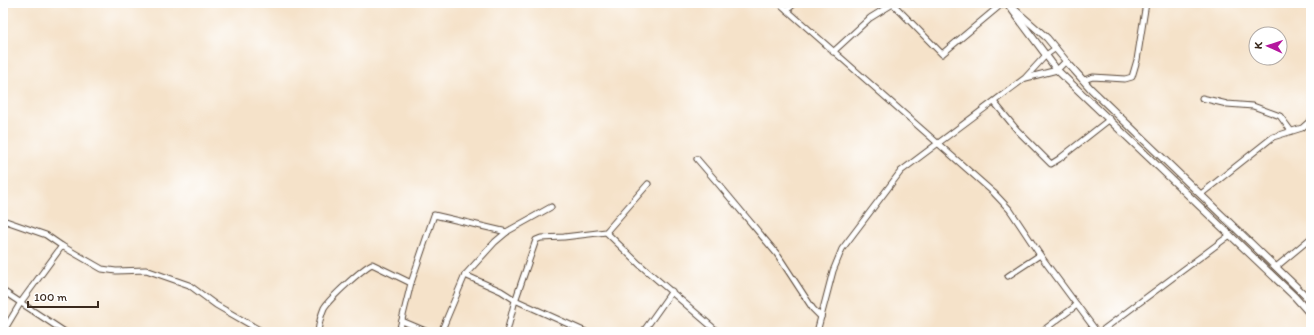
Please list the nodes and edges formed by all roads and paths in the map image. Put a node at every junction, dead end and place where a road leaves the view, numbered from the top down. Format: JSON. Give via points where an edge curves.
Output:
{"nodes":[{"id":1,"x":779,"y":3,"type":"edge"},
{"id":2,"x":795,"y":3,"type":"edge"},
{"id":3,"x":1003,"y":3,"type":"edge"},
{"id":4,"x":1007,"y":3,"type":"edge"},
{"id":5,"x":1146,"y":3,"type":"edge"},
{"id":6,"x":787,"y":10,"type":"junction"},
{"id":7,"x":1056,"y":48,"type":"junction"},
{"id":8,"x":833,"y":52,"type":"junction"},
{"id":9,"x":1046,"y":55,"type":"junction"},
{"id":10,"x":1066,"y":61,"type":"junction"},
{"id":11,"x":1057,"y":70,"type":"junction"},
{"id":12,"x":1025,"y":78,"type":"junction"},
{"id":13,"x":1084,"y":80,"type":"junction"},
{"id":14,"x":1202,"y":98,"type":"dead end"},
{"id":15,"x":994,"y":102,"type":"junction"},
{"id":16,"x":1110,"y":120,"type":"junction"},
{"id":17,"x":1311,"y":120,"type":"edge"},
{"id":18,"x":1291,"y":131,"type":"junction"},
{"id":19,"x":937,"y":144,"type":"junction"},
{"id":20,"x":696,"y":160,"type":"dead end"},
{"id":21,"x":648,"y":184,"type":"dead end"},
{"id":22,"x":1201,"y":194,"type":"junction"},
{"id":23,"x":551,"y":207,"type":"dead end"},
{"id":24,"x":3,"y":220,"type":"edge"},
{"id":25,"x":507,"y":232,"type":"junction"},
{"id":26,"x":606,"y":232,"type":"junction"},
{"id":27,"x":1230,"y":235,"type":"junction"},
{"id":28,"x":1311,"y":238,"type":"edge"},
{"id":29,"x":62,"y":246,"type":"junction"},
{"id":30,"x":1040,"y":255,"type":"junction"},
{"id":31,"x":1276,"y":267,"type":"junction"},
{"id":32,"x":465,"y":275,"type":"junction"},
{"id":33,"x":1008,"y":276,"type":"dead end"},
{"id":34,"x":411,"y":283,"type":"junction"},
{"id":35,"x":3,"y":291,"type":"edge"},
{"id":36,"x":672,"y":291,"type":"junction"},
{"id":37,"x":515,"y":300,"type":"junction"},
{"id":38,"x":1311,"y":301,"type":"edge"},
{"id":39,"x":21,"y":302,"type":"junction"},
{"id":40,"x":1077,"y":305,"type":"junction"},
{"id":41,"x":1311,"y":315,"type":"edge"},
{"id":42,"x":821,"y":317,"type":"junction"},
{"id":43,"x":402,"y":321,"type":"junction"},
{"id":44,"x":3,"y":332,"type":"edge"},
{"id":45,"x":65,"y":332,"type":"edge"},
{"id":46,"x":263,"y":332,"type":"edge"},
{"id":47,"x":318,"y":332,"type":"edge"},
{"id":48,"x":399,"y":332,"type":"edge"},
{"id":49,"x":428,"y":332,"type":"edge"},
{"id":50,"x":441,"y":332,"type":"edge"},
{"id":51,"x":507,"y":332,"type":"edge"},
{"id":52,"x":586,"y":332,"type":"edge"},
{"id":53,"x":643,"y":332,"type":"edge"},
{"id":54,"x":718,"y":332,"type":"edge"},
{"id":55,"x":817,"y":332,"type":"edge"},
{"id":56,"x":1042,"y":332,"type":"edge"},
{"id":57,"x":1097,"y":332,"type":"edge"},
{"id":58,"x":1100,"y":332,"type":"edge"}],
"edges":[{"from":1,"to":6,"type":"street"},
{"from":2,"to":6,"type":"street"},
{"from":3,"to":8,"type":"street","via":[[942,54],[894,5],[870,18]]},
{"from":4,"to":7,"type":"street"},
{"from":4,"to":9,"type":"street"},
{"from":5,"to":13,"type":"street","via":[[1132,77],[1093,77]]},
{"from":6,"to":8,"type":"street"},
{"from":7,"to":9,"type":"street"},
{"from":7,"to":10,"type":"street"},
{"from":8,"to":19,"type":"street"},
{"from":9,"to":11,"type":"street"},
{"from":9,"to":12,"type":"street"},
{"from":10,"to":11,"type":"street"},
{"from":10,"to":13,"type":"street"},
{"from":11,"to":12,"type":"street"},
{"from":11,"to":16,"type":"street"},
{"from":12,"to":15,"type":"street"},
{"from":13,"to":22,"type":"street"},
{"from":14,"to":18,"type":"street","via":[[1227,104],[1253,106],[1280,116]]},
{"from":15,"to":16,"type":"street","via":[[1017,130],[1051,164]]},
{"from":15,"to":19,"type":"street"},
{"from":16,"to":27,"type":"street"},
{"from":17,"to":18,"type":"street","via":[[1302,128]]},
{"from":18,"to":22,"type":"street","via":[[1273,137]]},
{"from":19,"to":30,"type":"street","via":[[1010,210]]},
{"from":19,"to":42,"type":"street","via":[[901,171],[842,249],[833,271]]},
{"from":20,"to":42,"type":"street","via":[[777,254]]},
{"from":21,"to":26,"type":"street"},
{"from":22,"to":31,"type":"street"},
{"from":23,"to":25,"type":"street"},
{"from":24,"to":29,"type":"street","via":[[46,235]]},
{"from":25,"to":32,"type":"street"},
{"from":25,"to":34,"type":"street","via":[[434,216]]},
{"from":26,"to":36,"type":"street"},
{"from":26,"to":37,"type":"street","via":[[536,240]]},
{"from":27,"to":41,"type":"street"},
{"from":27,"to":58,"type":"street"},
{"from":28,"to":31,"type":"street"},
{"from":29,"to":39,"type":"street"},
{"from":29,"to":46,"type":"street","via":[[102,269],[146,270],[189,285],[216,305]]},
{"from":30,"to":33,"type":"street"},
{"from":30,"to":40,"type":"street"},
{"from":31,"to":38,"type":"street"},
{"from":32,"to":37,"type":"street"},
{"from":32,"to":50,"type":"street"},
{"from":34,"to":43,"type":"street"},
{"from":34,"to":47,"type":"street","via":[[371,264],[324,308]]},
{"from":35,"to":39,"type":"street"},
{"from":36,"to":53,"type":"street"},
{"from":36,"to":54,"type":"street"},
{"from":37,"to":51,"type":"street"},
{"from":37,"to":52,"type":"street"},
{"from":39,"to":44,"type":"street"},
{"from":39,"to":45,"type":"street"},
{"from":40,"to":56,"type":"street"},
{"from":40,"to":57,"type":"street"},
{"from":42,"to":55,"type":"street"},
{"from":43,"to":48,"type":"street"},
{"from":43,"to":49,"type":"street"}]}
